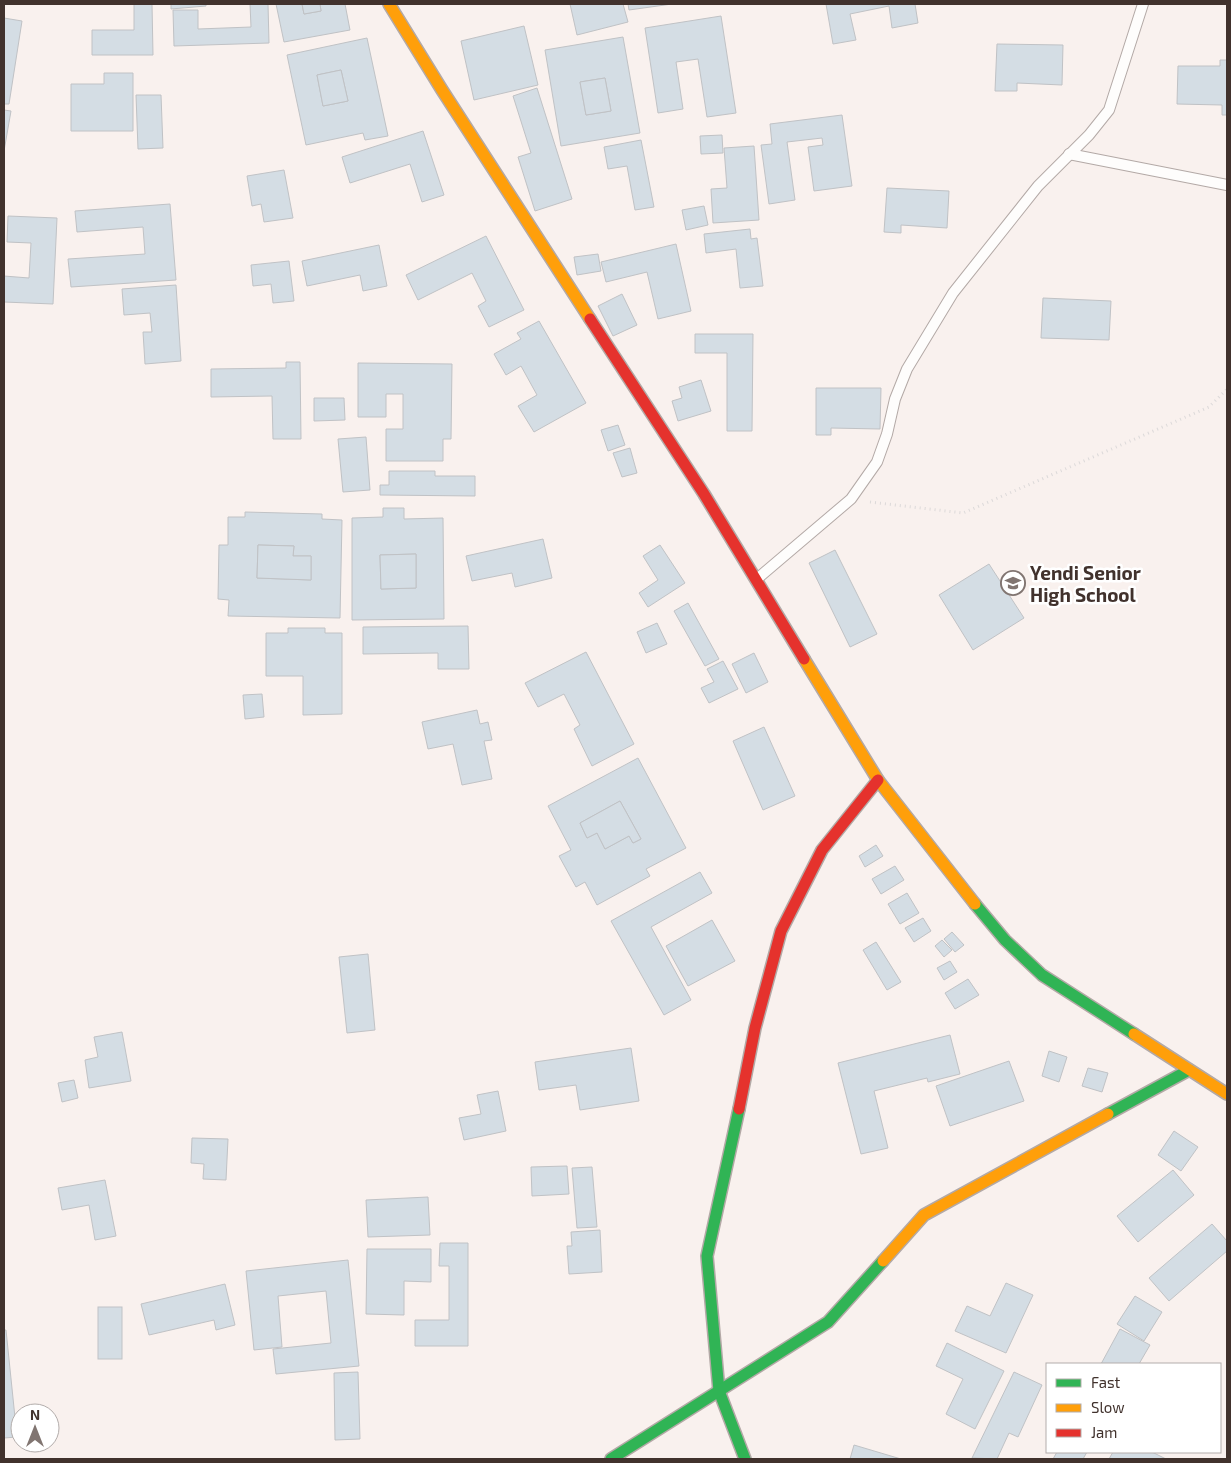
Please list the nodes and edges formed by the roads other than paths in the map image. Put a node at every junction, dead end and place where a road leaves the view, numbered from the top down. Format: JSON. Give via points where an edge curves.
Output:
{"nodes":[{"id":1,"x":389,"y":4,"type":"edge"},
{"id":2,"x":1143,"y":4,"type":"edge"},
{"id":3,"x":1069,"y":154,"type":"junction"},
{"id":4,"x":1227,"y":185,"type":"edge"},
{"id":5,"x":756,"y":580,"type":"junction"},
{"id":6,"x":878,"y":780,"type":"junction"},
{"id":7,"x":1190,"y":1070,"type":"junction"},
{"id":8,"x":1227,"y":1094,"type":"edge"},
{"id":9,"x":719,"y":1391,"type":"junction"},
{"id":10,"x":611,"y":1459,"type":"edge"},
{"id":11,"x":745,"y":1459,"type":"edge"}],
"edges":[{"from":1,"to":5,"type":"street"},
{"from":2,"to":3,"type":"lane","via":[[1109,110]]},
{"from":3,"to":4,"type":"lane"},
{"from":3,"to":5,"type":"lane","via":[[1038,186],[953,294],[907,370],[877,462],[851,499]]},
{"from":5,"to":6,"type":"street"},
{"from":6,"to":7,"type":"street","via":[[1005,940],[1042,974]]},
{"from":6,"to":9,"type":"street","via":[[822,850],[781,930],[755,1028],[707,1256]]},
{"from":7,"to":8,"type":"street"},
{"from":7,"to":9,"type":"street","via":[[924,1215],[828,1322]]},
{"from":9,"to":10,"type":"street"},
{"from":9,"to":11,"type":"street"}]}
